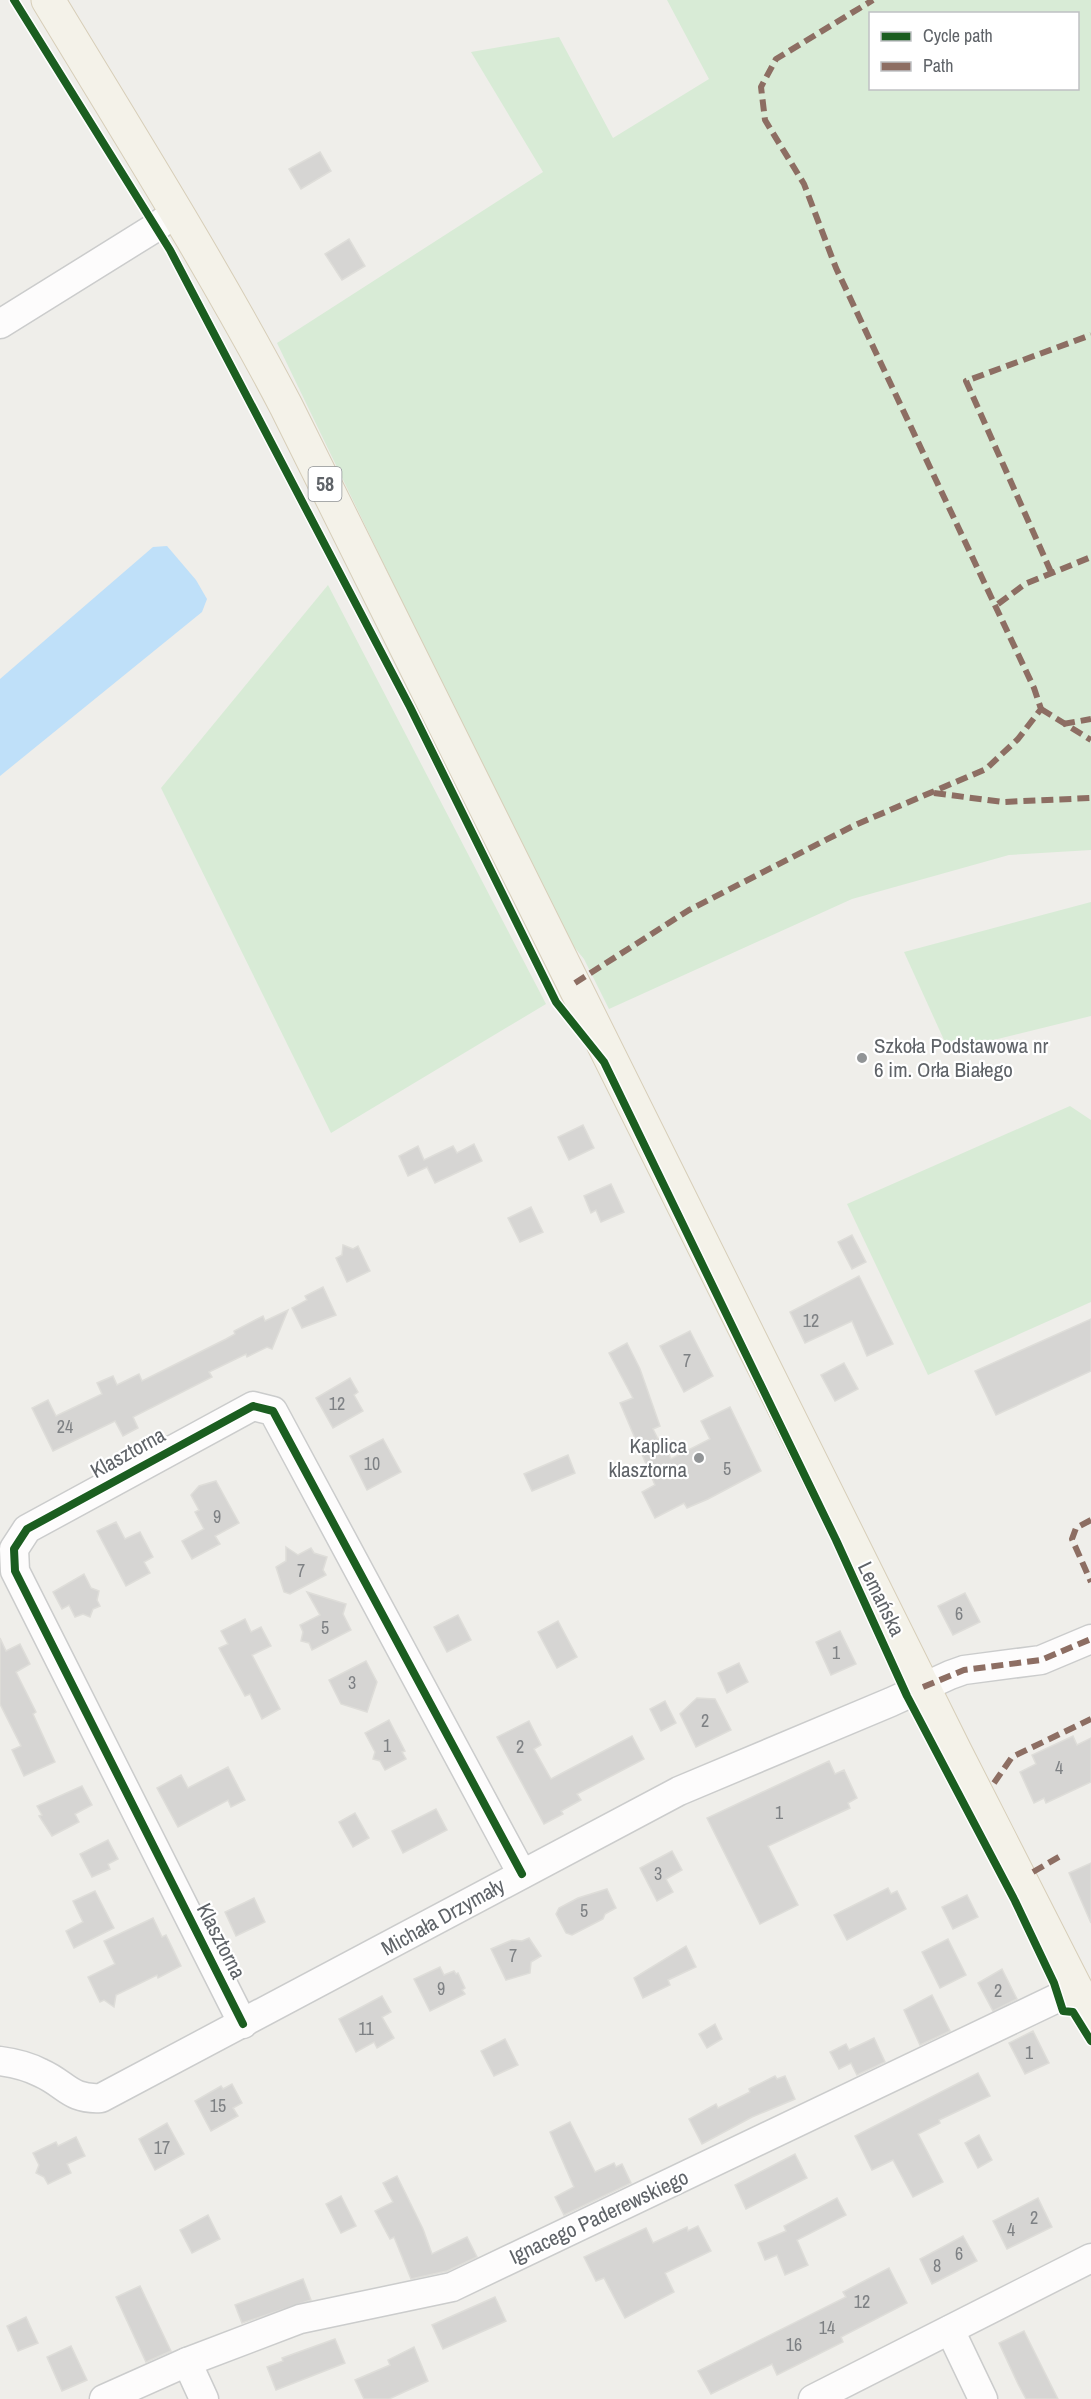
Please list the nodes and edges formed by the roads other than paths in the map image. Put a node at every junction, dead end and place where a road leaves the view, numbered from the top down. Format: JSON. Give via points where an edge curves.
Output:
{"nodes":[{"id":1,"x":48,"y":0,"type":"edge"},
{"id":2,"x":176,"y":212,"type":"junction"},
{"id":3,"x":0,"y":324,"type":"edge"},
{"id":4,"x":1091,"y":1639,"type":"edge"},
{"id":5,"x":923,"y":1687,"type":"junction"},
{"id":6,"x":522,"y":1874,"type":"junction"},
{"id":7,"x":1077,"y":1989,"type":"junction"},
{"id":8,"x":1091,"y":2018,"type":"edge"},
{"id":9,"x":243,"y":2024,"type":"junction"},
{"id":10,"x":0,"y":2061,"type":"edge"},
{"id":11,"x":1091,"y":2258,"type":"edge"},
{"id":12,"x":950,"y":2330,"type":"junction"},
{"id":13,"x":187,"y":2362,"type":"junction"},
{"id":14,"x":104,"y":2399,"type":"edge"},
{"id":15,"x":204,"y":2399,"type":"edge"},
{"id":16,"x":813,"y":2399,"type":"edge"},
{"id":17,"x":983,"y":2399,"type":"edge"}],
"edges":[{"from":1,"to":2,"type":"main road","number":"58"},
{"from":2,"to":3,"type":"street"},
{"from":2,"to":5,"type":"main road","name":"Lemańska","number":"58","via":[[286,406]]},
{"from":4,"to":5,"type":"street","name":"Michała Drzymały","via":[[1041,1660],[964,1670]]},
{"from":5,"to":6,"type":"street","name":"Michała Drzymały","via":[[679,1791]]},
{"from":5,"to":7,"type":"main road","name":"Lemańska","number":"58"},
{"from":6,"to":9,"type":"street","name":"Michała Drzymały"},
{"from":6,"to":9,"type":"street","name":"Klasztorna","via":[[273,1411],[253,1406],[27,1529],[14,1549],[15,1571]]},
{"from":7,"to":8,"type":"main road","number":"58"},
{"from":7,"to":13,"type":"street","name":"Ignacego Paderewskiego","via":[[452,2287],[300,2319]]},
{"from":9,"to":10,"type":"street","name":"Michała Drzymały","via":[[101,2098],[84,2099],[44,2073]]},
{"from":11,"to":12,"type":"street"},
{"from":12,"to":16,"type":"street"},
{"from":12,"to":17,"type":"street"},
{"from":13,"to":14,"type":"street","name":"Ignacego Paderewskiego"},
{"from":13,"to":15,"type":"street"}]}
